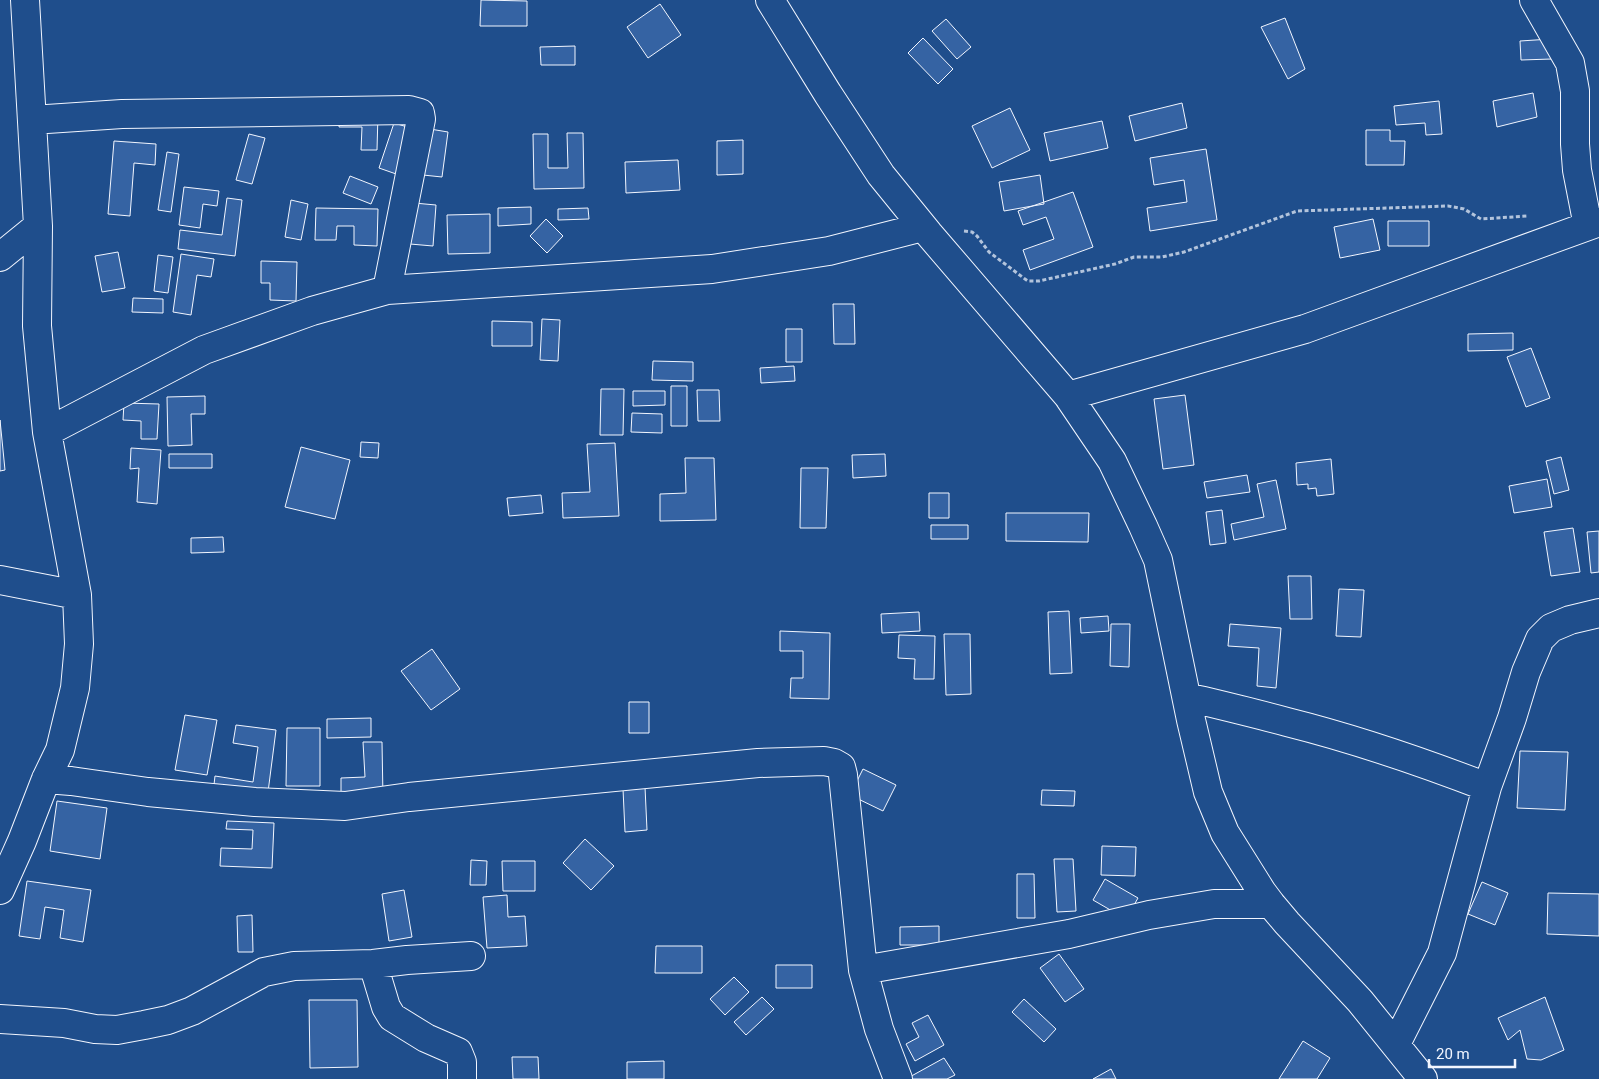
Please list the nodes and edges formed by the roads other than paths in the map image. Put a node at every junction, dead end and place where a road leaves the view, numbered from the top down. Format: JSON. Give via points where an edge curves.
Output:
{"nodes":[{"id":1,"x":25,"y":0,"type":"edge"},
{"id":2,"x":770,"y":0,"type":"edge"},
{"id":3,"x":1534,"y":0,"type":"edge"},
{"id":4,"x":32,"y":120,"type":"junction"},
{"id":5,"x":1594,"y":224,"type":"edge"},
{"id":6,"x":38,"y":226,"type":"junction"},
{"id":7,"x":926,"y":231,"type":"junction"},
{"id":8,"x":0,"y":257,"type":"edge"},
{"id":9,"x":387,"y":290,"type":"junction"},
{"id":10,"x":1068,"y":396,"type":"junction"},
{"id":11,"x":47,"y":432,"type":"junction"},
{"id":12,"x":0,"y":580,"type":"edge"},
{"id":13,"x":77,"y":595,"type":"junction"},
{"id":14,"x":1599,"y":613,"type":"edge"},
{"id":15,"x":1186,"y":697,"type":"junction"},
{"id":16,"x":46,"y":779,"type":"junction"},
{"id":17,"x":1487,"y":787,"type":"junction"},
{"id":18,"x":0,"y":890,"type":"edge"},
{"id":19,"x":1271,"y":904,"type":"junction"},
{"id":20,"x":472,"y":956,"type":"dead end"},
{"id":21,"x":374,"y":964,"type":"junction"},
{"id":22,"x":863,"y":970,"type":"junction"},
{"id":23,"x":0,"y":1019,"type":"edge"},
{"id":24,"x":1396,"y":1044,"type":"junction"},
{"id":25,"x":462,"y":1079,"type":"edge"},
{"id":26,"x":898,"y":1079,"type":"edge"},
{"id":27,"x":1423,"y":1079,"type":"edge"}],
"edges":[{"from":1,"to":4,"type":"street"},
{"from":2,"to":7,"type":"street","via":[[881,175]]},
{"from":3,"to":5,"type":"street","via":[[1570,63],[1575,92],[1577,170]]},
{"from":4,"to":6,"type":"street"},
{"from":4,"to":9,"type":"street","via":[[122,114],[415,111],[421,119]]},
{"from":5,"to":10,"type":"street","via":[[1305,329]]},
{"from":6,"to":8,"type":"street"},
{"from":6,"to":11,"type":"street","via":[[37,326]]},
{"from":7,"to":9,"type":"street","via":[[712,269]]},
{"from":7,"to":10,"type":"street"},
{"from":9,"to":11,"type":"street","via":[[312,311],[204,350]]},
{"from":10,"to":15,"type":"street","via":[[1112,461],[1158,560]]},
{"from":11,"to":13,"type":"street"},
{"from":12,"to":13,"type":"street"},
{"from":13,"to":16,"type":"street","via":[[79,644],[75,688],[60,750]]},
{"from":14,"to":17,"type":"street","via":[[1550,628],[1540,639]]},
{"from":15,"to":17,"type":"street","via":[[1288,722]]},
{"from":15,"to":19,"type":"street","via":[[1208,792],[1225,833]]},
{"from":16,"to":18,"type":"street"},
{"from":16,"to":22,"type":"street","via":[[245,801],[345,806],[758,762],[834,763],[841,767],[843,775]]},
{"from":17,"to":24,"type":"street","via":[[1442,953]]},
{"from":19,"to":22,"type":"street","via":[[1214,904],[1069,934]]},
{"from":19,"to":24,"type":"street"},
{"from":20,"to":21,"type":"street"},
{"from":21,"to":23,"type":"street","via":[[294,966],[264,972],[192,1011],[168,1020],[117,1030]]},
{"from":21,"to":25,"type":"street","via":[[392,1017],[426,1038],[458,1052]]},
{"from":22,"to":26,"type":"street","via":[[879,1029]]},
{"from":24,"to":27,"type":"street"}]}
